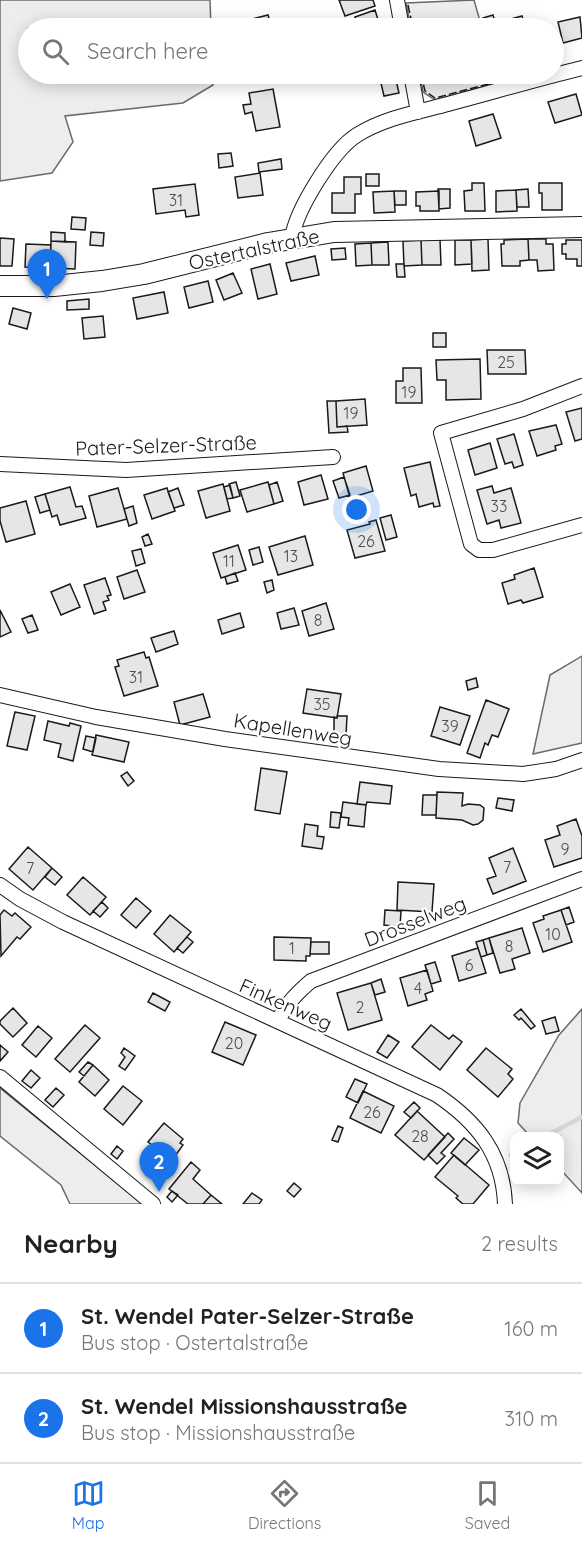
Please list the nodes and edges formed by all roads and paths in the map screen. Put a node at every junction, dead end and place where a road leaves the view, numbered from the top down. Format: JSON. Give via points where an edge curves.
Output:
{"nodes":[{"id":1,"x":397,"y":0,"type":"edge"},
{"id":2,"x":400,"y":18,"type":"edge"},
{"id":3,"x":582,"y":68,"type":"edge"},
{"id":4,"x":564,"y":73,"type":"edge"},
{"id":5,"x":413,"y":84,"type":"edge"},
{"id":6,"x":522,"y":84,"type":"edge"},
{"id":7,"x":418,"y":112,"type":"junction"},
{"id":8,"x":582,"y":227,"type":"edge"},
{"id":9,"x":292,"y":238,"type":"junction"},
{"id":10,"x":0,"y":286,"type":"edge"},
{"id":11,"x":582,"y":386,"type":"edge"},
{"id":12,"x":333,"y":457,"type":"dead end"},
{"id":13,"x":0,"y":464,"type":"edge"},
{"id":14,"x":582,"y":525,"type":"edge"},
{"id":15,"x":0,"y":695,"type":"edge"},
{"id":16,"x":582,"y":760,"type":"edge"},
{"id":17,"x":582,"y":879,"type":"edge"},
{"id":18,"x":0,"y":885,"type":"edge"},
{"id":19,"x":278,"y":1021,"type":"junction"},
{"id":20,"x":0,"y":1077,"type":"edge"},
{"id":21,"x":153,"y":1204,"type":"edge"},
{"id":22,"x":505,"y":1204,"type":"edge"}],
"edges":[{"from":1,"to":2,"type":"street"},
{"from":3,"to":4,"type":"street"},
{"from":5,"to":7,"type":"street"},
{"from":6,"to":7,"type":"street"},
{"from":7,"to":9,"type":"street","via":[[371,126],[342,148],[303,206]]},
{"from":8,"to":9,"type":"street","name":"Ostertalstraße","via":[[334,232]]},
{"from":9,"to":10,"type":"street","name":"Ostertalstraße","via":[[102,281]]},
{"from":11,"to":14,"type":"street","via":[[523,409],[441,433],[471,544],[479,550],[493,550]]},
{"from":12,"to":13,"type":"street","name":"Pater-Selzer-Straße","via":[[126,470]]},
{"from":15,"to":16,"type":"street","name":"Kapellenweg","via":[[96,717],[225,739],[439,769],[523,774]]},
{"from":17,"to":19,"type":"street","name":"Drosselweg","via":[[312,981],[295,995]]},
{"from":18,"to":19,"type":"street","name":"Finkenweg","via":[[63,922]]},
{"from":19,"to":22,"type":"street","name":"Finkenweg","via":[[456,1107],[488,1143],[501,1173]]},
{"from":20,"to":21,"type":"street"}]}
